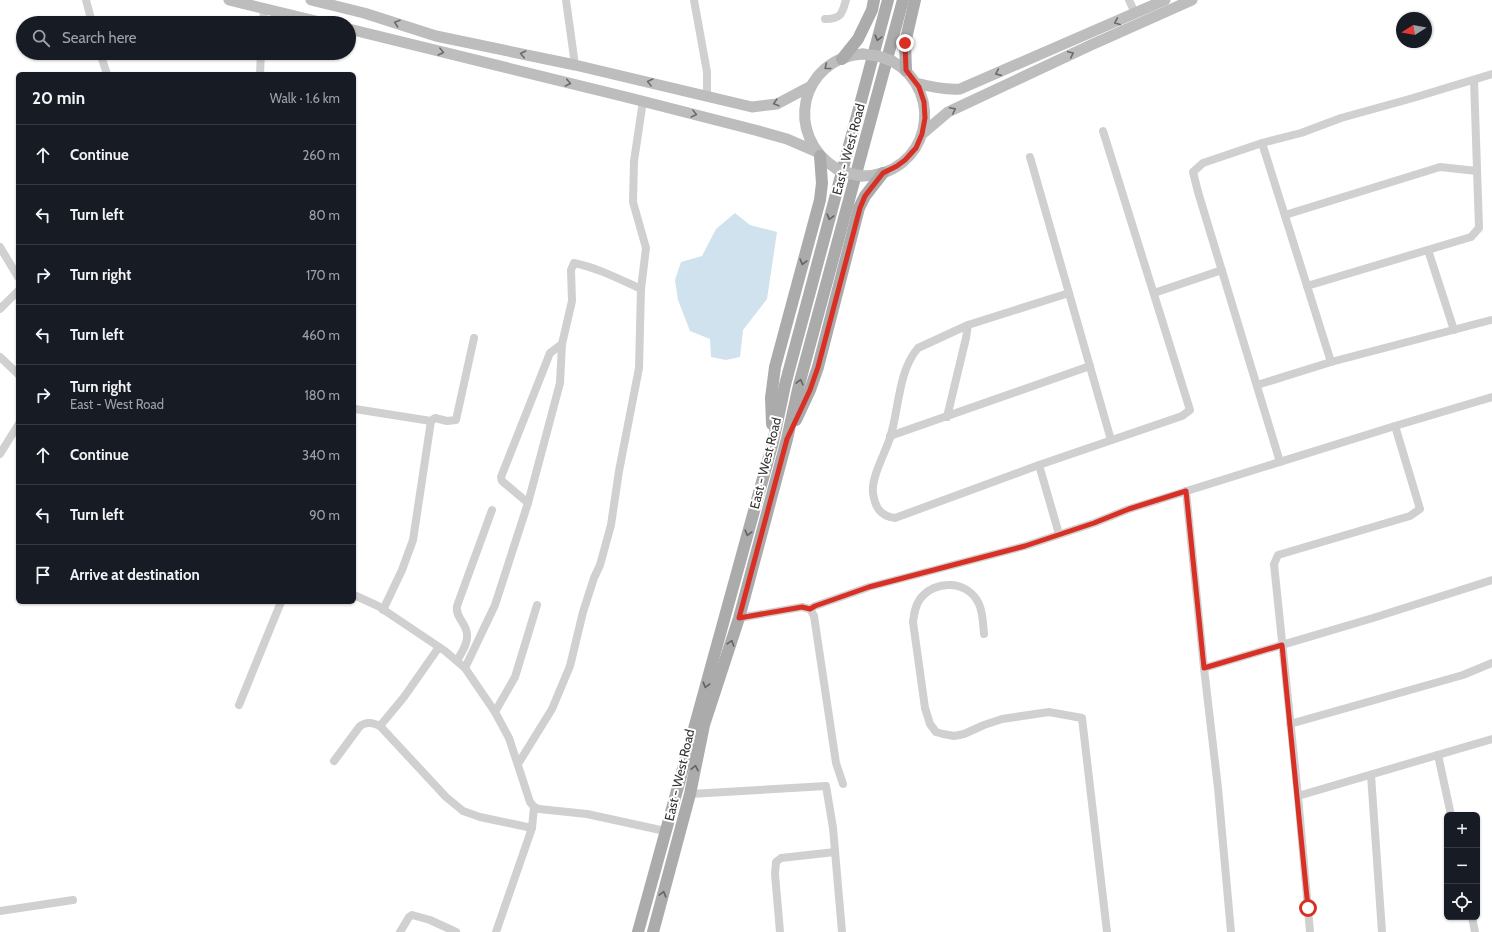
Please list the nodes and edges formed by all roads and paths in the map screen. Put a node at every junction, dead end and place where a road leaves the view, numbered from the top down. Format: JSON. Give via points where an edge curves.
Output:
{"nodes":[{"id":1,"x":86,"y":0,"type":"edge"},
{"id":2,"x":229,"y":0,"type":"edge"},
{"id":3,"x":311,"y":0,"type":"edge"},
{"id":4,"x":566,"y":0,"type":"edge"},
{"id":5,"x":694,"y":0,"type":"edge"},
{"id":6,"x":846,"y":0,"type":"edge"},
{"id":7,"x":874,"y":0,"type":"edge"},
{"id":8,"x":888,"y":0,"type":"edge"},
{"id":9,"x":903,"y":0,"type":"edge"},
{"id":10,"x":915,"y":0,"type":"edge"},
{"id":11,"x":1129,"y":0,"type":"edge"},
{"id":12,"x":1166,"y":0,"type":"edge"},
{"id":13,"x":1192,"y":0,"type":"edge"},
{"id":14,"x":264,"y":8,"type":"junction"},
{"id":15,"x":1135,"y":13,"type":"junction"},
{"id":16,"x":90,"y":16,"type":"edge"},
{"id":17,"x":263,"y":16,"type":"edge"},
{"id":18,"x":296,"y":16,"type":"edge"},
{"id":19,"x":825,"y":19,"type":"dead end"},
{"id":20,"x":356,"y":31,"type":"edge"},
{"id":21,"x":842,"y":59,"type":"junction"},
{"id":22,"x":102,"y":60,"type":"edge"},
{"id":23,"x":261,"y":60,"type":"edge"},
{"id":24,"x":575,"y":65,"type":"junction"},
{"id":25,"x":906,"y":70,"type":"junction"},
{"id":26,"x":106,"y":72,"type":"edge"},
{"id":27,"x":260,"y":72,"type":"edge"},
{"id":28,"x":1492,"y":74,"type":"edge"},
{"id":29,"x":1474,"y":80,"type":"junction"},
{"id":30,"x":916,"y":83,"type":"junction"},
{"id":31,"x":811,"y":86,"type":"junction"},
{"id":32,"x":707,"y":97,"type":"junction"},
{"id":33,"x":643,"y":101,"type":"junction"},
{"id":34,"x":1104,"y":131,"type":"dead end"},
{"id":35,"x":922,"y":134,"type":"junction"},
{"id":36,"x":1262,"y":143,"type":"junction"},
{"id":37,"x":818,"y":154,"type":"junction"},
{"id":38,"x":1030,"y":157,"type":"dead end"},
{"id":39,"x":1477,"y":171,"type":"junction"},
{"id":40,"x":883,"y":173,"type":"junction"},
{"id":41,"x":1285,"y":215,"type":"junction"},
{"id":42,"x":0,"y":246,"type":"edge"},
{"id":43,"x":1428,"y":250,"type":"junction"},
{"id":44,"x":1222,"y":270,"type":"junction"},
{"id":45,"x":16,"y":274,"type":"edge"},
{"id":46,"x":1307,"y":286,"type":"junction"},
{"id":47,"x":641,"y":289,"type":"junction"},
{"id":48,"x":16,"y":293,"type":"edge"},
{"id":49,"x":1069,"y":293,"type":"junction"},
{"id":50,"x":1154,"y":293,"type":"junction"},
{"id":51,"x":0,"y":309,"type":"edge"},
{"id":52,"x":1492,"y":321,"type":"edge"},
{"id":53,"x":968,"y":325,"type":"junction"},
{"id":54,"x":1454,"y":330,"type":"junction"},
{"id":55,"x":474,"y":338,"type":"dead end"},
{"id":56,"x":562,"y":344,"type":"junction"},
{"id":57,"x":0,"y":357,"type":"edge"},
{"id":58,"x":1331,"y":362,"type":"junction"},
{"id":59,"x":1090,"y":366,"type":"junction"},
{"id":60,"x":16,"y":372,"type":"edge"},
{"id":61,"x":1257,"y":386,"type":"junction"},
{"id":62,"x":1492,"y":397,"type":"edge"},
{"id":63,"x":356,"y":409,"type":"edge"},
{"id":64,"x":947,"y":416,"type":"junction"},
{"id":65,"x":432,"y":421,"type":"junction"},
{"id":66,"x":1394,"y":426,"type":"junction"},
{"id":67,"x":16,"y":428,"type":"edge"},
{"id":68,"x":890,"y":436,"type":"junction"},
{"id":69,"x":787,"y":439,"type":"junction"},
{"id":70,"x":1111,"y":440,"type":"junction"},
{"id":71,"x":772,"y":442,"type":"junction"},
{"id":72,"x":0,"y":454,"type":"edge"},
{"id":73,"x":1280,"y":462,"type":"junction"},
{"id":74,"x":1039,"y":465,"type":"junction"},
{"id":75,"x":1186,"y":491,"type":"junction"},
{"id":76,"x":528,"y":503,"type":"junction"},
{"id":77,"x":492,"y":510,"type":"dead end"},
{"id":78,"x":1058,"y":534,"type":"junction"},
{"id":79,"x":1492,"y":580,"type":"edge"},
{"id":80,"x":356,"y":596,"type":"edge"},
{"id":81,"x":280,"y":604,"type":"edge"},
{"id":82,"x":537,"y":605,"type":"dead end"},
{"id":83,"x":810,"y":609,"type":"junction"},
{"id":84,"x":383,"y":610,"type":"junction"},
{"id":85,"x":739,"y":618,"type":"junction"},
{"id":86,"x":984,"y":634,"type":"dead end"},
{"id":87,"x":1282,"y":645,"type":"junction"},
{"id":88,"x":439,"y":647,"type":"junction"},
{"id":89,"x":457,"y":661,"type":"junction"},
{"id":90,"x":1492,"y":663,"type":"edge"},
{"id":91,"x":465,"y":668,"type":"junction"},
{"id":92,"x":1204,"y":668,"type":"junction"},
{"id":93,"x":239,"y":705,"type":"dead end"},
{"id":94,"x":495,"y":712,"type":"junction"},
{"id":95,"x":1290,"y":724,"type":"junction"},
{"id":96,"x":380,"y":726,"type":"junction"},
{"id":97,"x":1492,"y":740,"type":"edge"},
{"id":98,"x":1438,"y":755,"type":"junction"},
{"id":99,"x":334,"y":761,"type":"dead end"},
{"id":100,"x":518,"y":764,"type":"junction"},
{"id":101,"x":1371,"y":775,"type":"junction"},
{"id":102,"x":843,"y":784,"type":"dead end"},
{"id":103,"x":690,"y":794,"type":"junction"},
{"id":104,"x":1298,"y":796,"type":"junction"},
{"id":105,"x":534,"y":807,"type":"junction"},
{"id":106,"x":1450,"y":812,"type":"edge"},
{"id":107,"x":532,"y":828,"type":"junction"},
{"id":108,"x":665,"y":831,"type":"junction"},
{"id":109,"x":835,"y":852,"type":"junction"},
{"id":110,"x":72,"y":900,"type":"dead end"},
{"id":111,"x":0,"y":911,"type":"edge"},
{"id":112,"x":1473,"y":920,"type":"edge"},
{"id":113,"x":400,"y":932,"type":"edge"},
{"id":114,"x":456,"y":932,"type":"edge"},
{"id":115,"x":496,"y":932,"type":"edge"},
{"id":116,"x":638,"y":932,"type":"edge"},
{"id":117,"x":653,"y":932,"type":"edge"},
{"id":118,"x":780,"y":932,"type":"edge"},
{"id":119,"x":842,"y":932,"type":"edge"},
{"id":120,"x":1107,"y":932,"type":"edge"},
{"id":121,"x":1231,"y":932,"type":"edge"},
{"id":122,"x":1310,"y":932,"type":"edge"},
{"id":123,"x":1382,"y":932,"type":"edge"},
{"id":124,"x":1475,"y":932,"type":"edge"}],
"edges":[{"from":1,"to":16,"type":"street"},
{"from":2,"to":14,"type":"main road"},
{"from":24,"to":3,"type":"main road","one_way":true,"via":[[436,36],[364,13]]},
{"from":4,"to":24,"type":"street"},
{"from":5,"to":32,"type":"street","via":[[707,72]]},
{"from":6,"to":19,"type":"street","via":[[839,16]]},
{"from":7,"to":21,"type":"main road","via":[[858,39]]},
{"from":8,"to":71,"type":"main road","name":"East - West Road","one_way":true,"via":[[785,384]]},
{"from":69,"to":9,"type":"main road","name":"East - West Road","one_way":true,"via":[[799,385]]},
{"from":10,"to":25,"type":"main road","via":[[905,43]]},
{"from":11,"to":15,"type":"street"},
{"from":12,"to":15,"type":"main road"},
{"from":35,"to":13,"type":"main road","one_way":true,"via":[[948,112]]},
{"from":14,"to":17,"type":"street"},
{"from":14,"to":18,"type":"main road"},
{"from":15,"to":30,"type":"main road","one_way":true,"via":[[960,89],[949,90]]},
{"from":20,"to":33,"type":"main road","one_way":true},
{"from":21,"to":25,"type":"main road","bridge":true,"via":[[863,54],[878,56],[892,60]]},
{"from":21,"to":31,"type":"main road","one_way":true,"via":[[824,70]]},
{"from":22,"to":26,"type":"street"},
{"from":23,"to":27,"type":"street"},
{"from":32,"to":24,"type":"main road","one_way":true},
{"from":25,"to":30,"type":"main road"},
{"from":28,"to":29,"type":"street"},
{"from":29,"to":36,"type":"street"},
{"from":29,"to":39,"type":"street"},
{"from":30,"to":35,"type":"main road","via":[[925,107]]},
{"from":31,"to":32,"type":"main road","one_way":true,"via":[[786,100],[766,106],[752,107]]},
{"from":31,"to":37,"type":"main road","via":[[806,101],[805,122],[809,138]]},
{"from":33,"to":37,"type":"main road","one_way":true,"via":[[780,137]]},
{"from":33,"to":47,"type":"street","via":[[634,161],[633,202],[646,248]]},
{"from":34,"to":50,"type":"street"},
{"from":35,"to":40,"type":"main road","via":[[916,148],[905,160]]},
{"from":36,"to":41,"type":"street"},
{"from":36,"to":44,"type":"street","via":[[1203,162],[1193,172]]},
{"from":37,"to":40,"type":"main road","bridge":true,"via":[[846,173],[862,176]]},
{"from":37,"to":71,"type":"main road","one_way":true,"via":[[822,183],[820,200],[775,368],[770,398]]},
{"from":38,"to":49,"type":"street"},
{"from":39,"to":41,"type":"street","via":[[1440,167]]},
{"from":39,"to":43,"type":"street","via":[[1479,228],[1471,237]]},
{"from":40,"to":69,"type":"main road","via":[[865,196],[860,208],[818,367]]},
{"from":41,"to":46,"type":"street"},
{"from":42,"to":45,"type":"street"},
{"from":43,"to":46,"type":"street"},
{"from":43,"to":54,"type":"street"},
{"from":44,"to":50,"type":"street"},
{"from":44,"to":61,"type":"street"},
{"from":46,"to":58,"type":"street"},
{"from":47,"to":56,"type":"street","via":[[574,263],[572,301]]},
{"from":47,"to":100,"type":"street","via":[[639,368],[608,538],[583,612],[570,666],[552,709]]},
{"from":48,"to":51,"type":"street"},
{"from":49,"to":53,"type":"street"},
{"from":49,"to":59,"type":"street"},
{"from":50,"to":70,"type":"street","via":[[1190,410],[1182,416]]},
{"from":52,"to":54,"type":"street"},
{"from":53,"to":64,"type":"street"},
{"from":53,"to":68,"type":"street","via":[[918,348],[902,381]]},
{"from":54,"to":58,"type":"street"},
{"from":55,"to":65,"type":"street","via":[[456,420],[435,418]]},
{"from":56,"to":76,"type":"street","via":[[560,383]]},
{"from":56,"to":76,"type":"street","via":[[550,353],[502,473],[502,481]]},
{"from":57,"to":60,"type":"street"},
{"from":58,"to":61,"type":"street"},
{"from":59,"to":64,"type":"street"},
{"from":59,"to":70,"type":"street"},
{"from":61,"to":73,"type":"street"},
{"from":62,"to":66,"type":"street"},
{"from":63,"to":65,"type":"street"},
{"from":64,"to":68,"type":"street"},
{"from":65,"to":84,"type":"street","via":[[413,540]]},
{"from":66,"to":73,"type":"street"},
{"from":66,"to":87,"type":"street","via":[[1420,509],[1410,516],[1278,555],[1274,564]]},
{"from":67,"to":72,"type":"street"},
{"from":68,"to":74,"type":"street","via":[[873,492],[877,509],[886,517],[895,518]]},
{"from":69,"to":85,"type":"main road","name":"East - West Road"},
{"from":70,"to":74,"type":"street"},
{"from":71,"to":108,"type":"main road","name":"East - West Road","one_way":true},
{"from":73,"to":75,"type":"street"},
{"from":74,"to":78,"type":"street"},
{"from":75,"to":78,"type":"street"},
{"from":75,"to":92,"type":"street"},
{"from":76,"to":91,"type":"street","via":[[495,605]]},
{"from":77,"to":89,"type":"street","via":[[457,606],[457,615],[468,634]]},
{"from":78,"to":83,"type":"street","via":[[1025,546],[869,587]]},
{"from":79,"to":87,"type":"street"},
{"from":80,"to":84,"type":"street"},
{"from":81,"to":93,"type":"street"},
{"from":82,"to":94,"type":"street","via":[[515,677]]},
{"from":83,"to":85,"type":"street","via":[[802,607]]},
{"from":83,"to":102,"type":"street","via":[[814,616],[836,763]]},
{"from":84,"to":88,"type":"street"},
{"from":103,"to":85,"type":"main road","name":"East - West Road","one_way":true,"via":[[704,726]]},
{"from":86,"to":120,"type":"street","via":[[978,603],[961,587],[950,584],[938,586],[919,599],[914,610],[913,622],[925,708],[930,724],[936,732],[954,736],[1016,716],[1049,712],[1082,718]]},
{"from":87,"to":92,"type":"street"},
{"from":87,"to":95,"type":"street"},
{"from":88,"to":89,"type":"street"},
{"from":88,"to":96,"type":"street"},
{"from":89,"to":91,"type":"street"},
{"from":90,"to":95,"type":"street","via":[[1463,675]]},
{"from":91,"to":94,"type":"street"},
{"from":92,"to":121,"type":"street"},
{"from":94,"to":100,"type":"street","via":[[509,738]]},
{"from":95,"to":104,"type":"street"},
{"from":96,"to":99,"type":"street","via":[[364,724]]},
{"from":96,"to":107,"type":"street","via":[[446,797],[463,811]]},
{"from":97,"to":98,"type":"street"},
{"from":98,"to":101,"type":"street"},
{"from":98,"to":106,"type":"street"},
{"from":100,"to":105,"type":"street","via":[[530,802]]},
{"from":101,"to":104,"type":"street"},
{"from":101,"to":123,"type":"street"},
{"from":103,"to":109,"type":"street","via":[[826,786]]},
{"from":117,"to":103,"type":"main road","name":"East - West Road","one_way":true},
{"from":104,"to":122,"type":"street"},
{"from":105,"to":107,"type":"street"},
{"from":105,"to":108,"type":"street","via":[[587,814]]},
{"from":107,"to":115,"type":"street"},
{"from":108,"to":116,"type":"main road","name":"East - West Road"},
{"from":109,"to":118,"type":"street","via":[[781,858],[776,862]]},
{"from":109,"to":119,"type":"street"},
{"from":110,"to":111,"type":"street"},
{"from":112,"to":124,"type":"street"},
{"from":113,"to":114,"type":"street","via":[[412,915]]}]}
